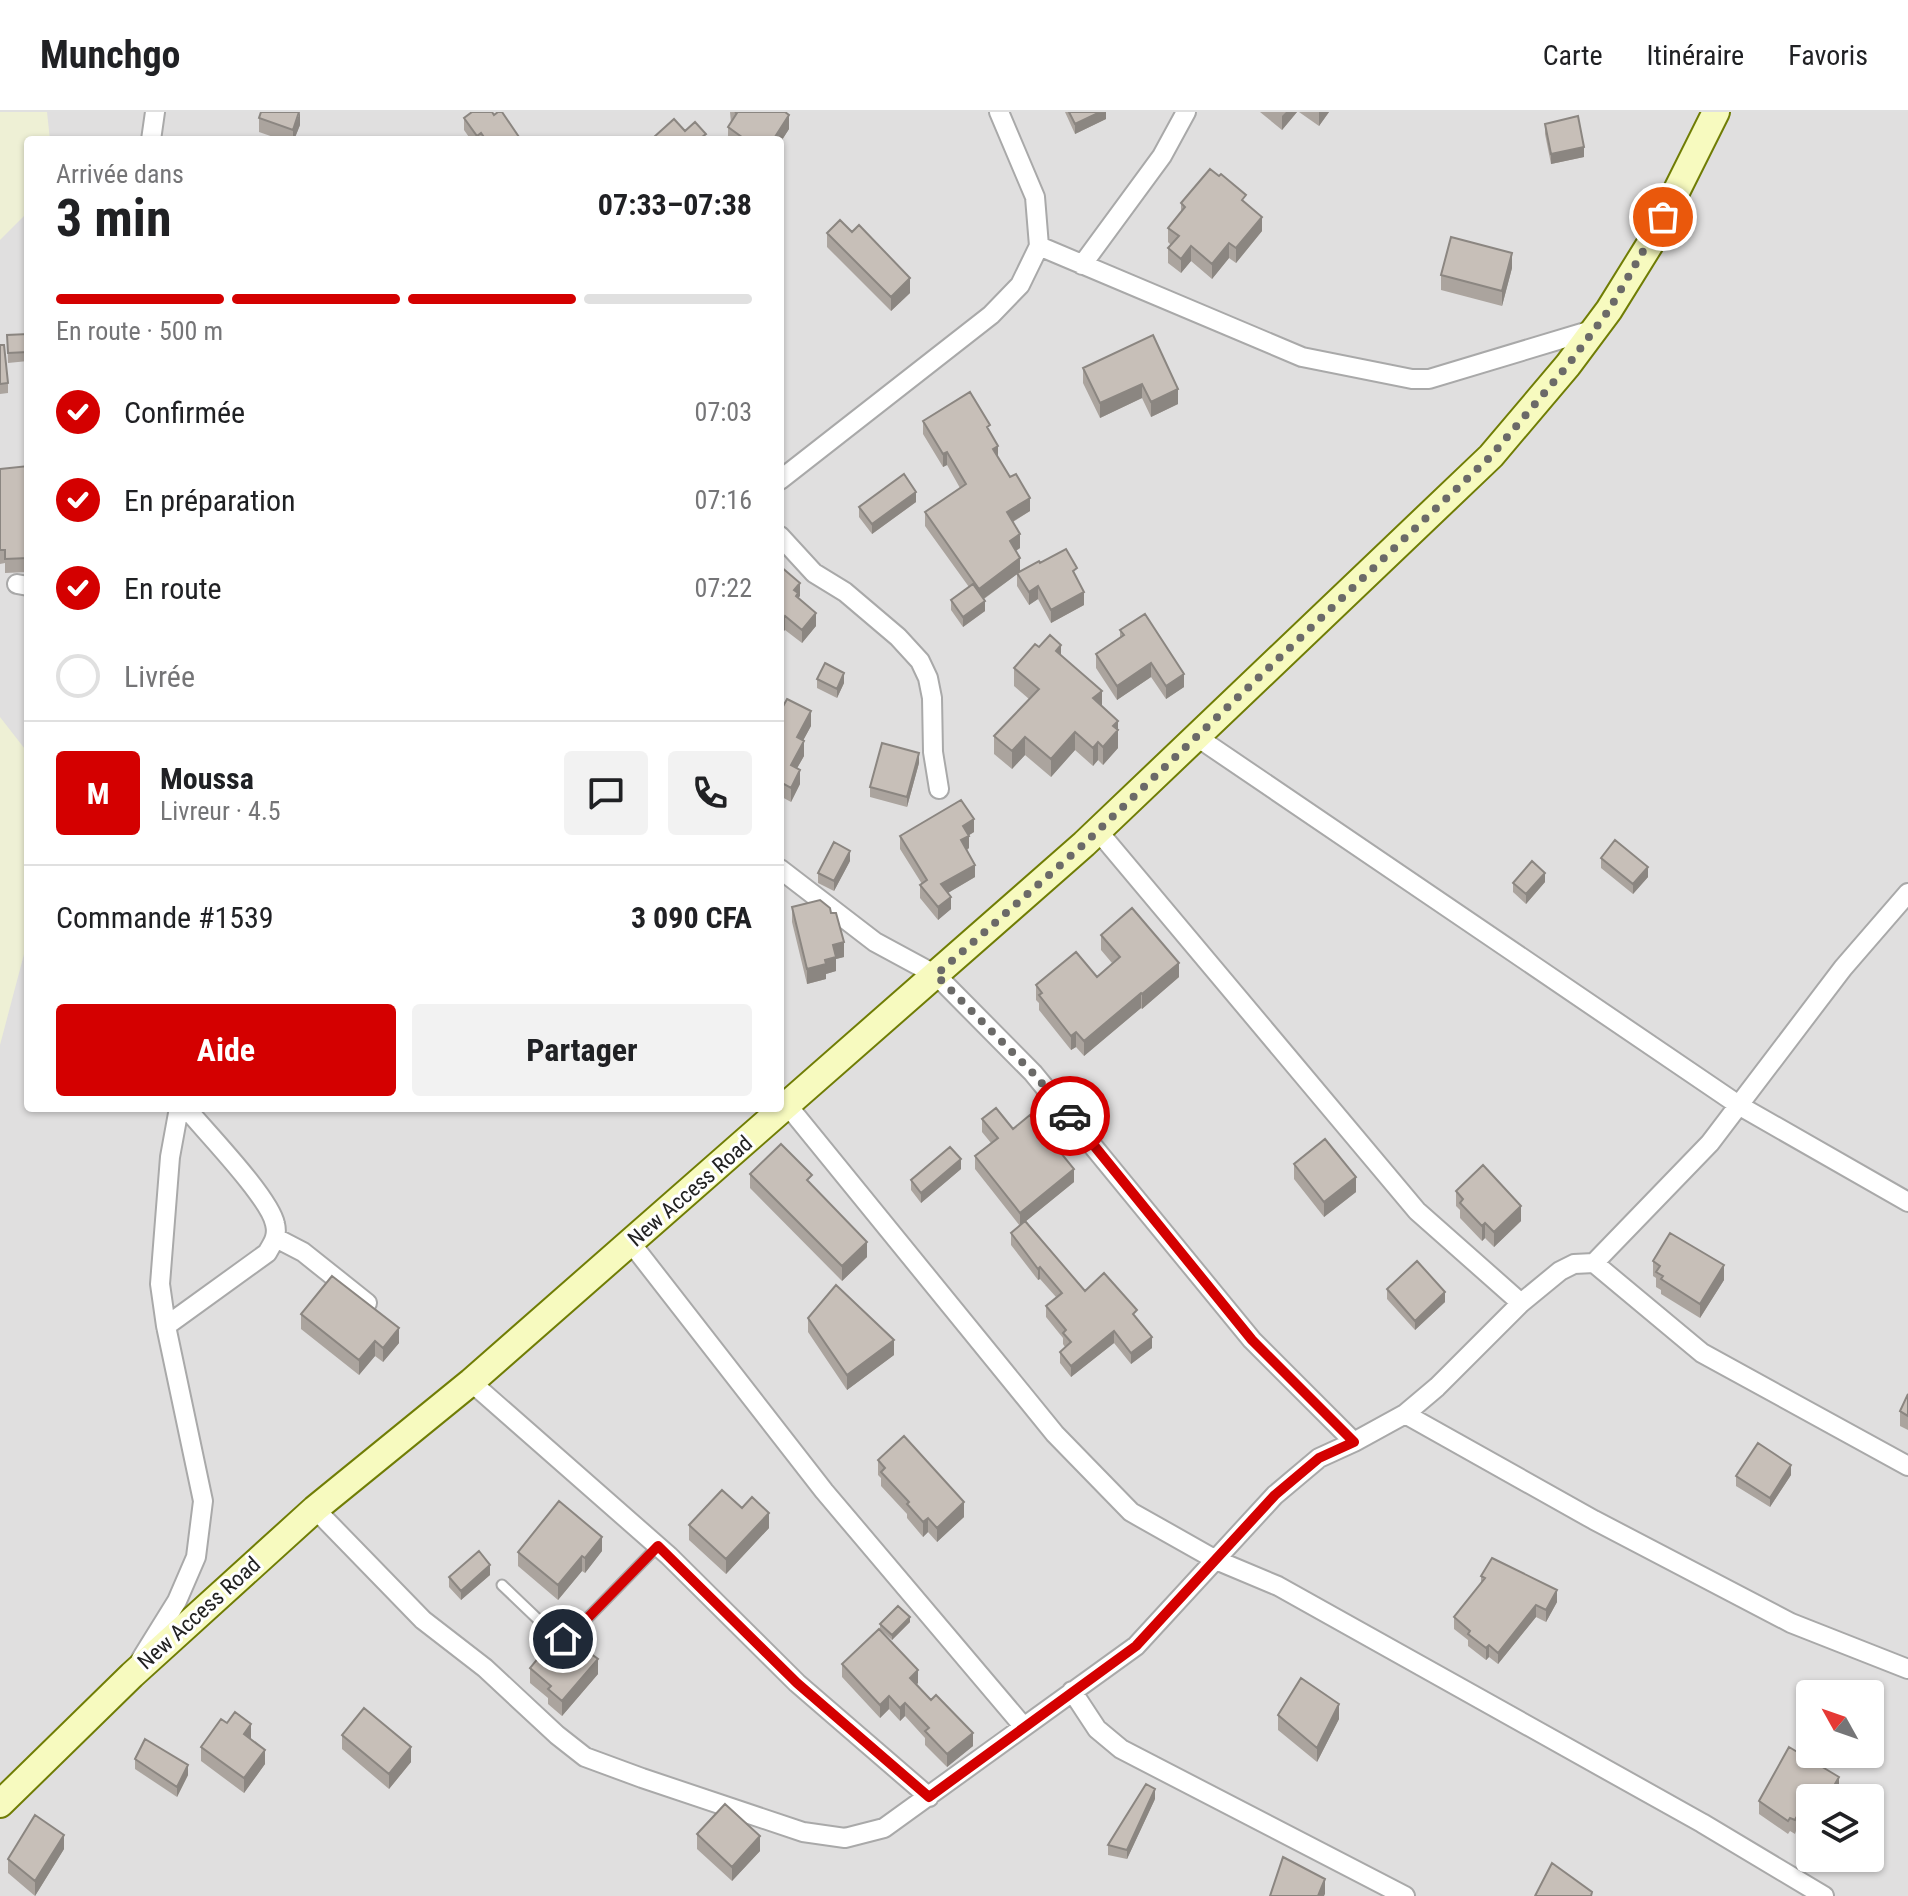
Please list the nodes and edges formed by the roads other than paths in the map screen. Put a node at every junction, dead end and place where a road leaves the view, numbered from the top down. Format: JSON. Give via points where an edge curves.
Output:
{"nodes":[{"id":1,"x":155,"y":112,"type":"edge"},
{"id":2,"x":999,"y":112,"type":"edge"},
{"id":3,"x":1186,"y":112,"type":"edge"},
{"id":4,"x":1716,"y":112,"type":"edge"},
{"id":5,"x":152,"y":136,"type":"edge"},
{"id":6,"x":1039,"y":246,"type":"junction"},
{"id":7,"x":1082,"y":265,"type":"junction"},
{"id":8,"x":1595,"y":329,"type":"junction"},
{"id":9,"x":784,"y":477,"type":"edge"},
{"id":10,"x":784,"y":540,"type":"edge"},
{"id":11,"x":1197,"y":737,"type":"junction"},
{"id":12,"x":939,"y":789,"type":"dead end"},
{"id":13,"x":1098,"y":831,"type":"junction"},
{"id":14,"x":784,"y":872,"type":"edge"},
{"id":15,"x":1908,"y":893,"type":"edge"},
{"id":16,"x":936,"y":975,"type":"junction"},
{"id":17,"x":788,"y":1106,"type":"junction"},
{"id":18,"x":1740,"y":1106,"type":"junction"},
{"id":19,"x":784,"y":1109,"type":"edge"},
{"id":20,"x":178,"y":1112,"type":"edge"},
{"id":21,"x":189,"y":1112,"type":"edge"},
{"id":22,"x":781,"y":1112,"type":"edge"},
{"id":23,"x":1908,"y":1202,"type":"edge"},
{"id":24,"x":276,"y":1238,"type":"junction"},
{"id":25,"x":631,"y":1243,"type":"junction"},
{"id":26,"x":1594,"y":1263,"type":"junction"},
{"id":27,"x":367,"y":1303,"type":"edge"},
{"id":28,"x":1521,"y":1303,"type":"junction"},
{"id":29,"x":166,"y":1326,"type":"junction"},
{"id":30,"x":471,"y":1382,"type":"junction"},
{"id":31,"x":1405,"y":1414,"type":"junction"},
{"id":32,"x":1354,"y":1442,"type":"junction"},
{"id":33,"x":1908,"y":1466,"type":"edge"},
{"id":34,"x":315,"y":1509,"type":"junction"},
{"id":35,"x":658,"y":1546,"type":"junction"},
{"id":36,"x":1216,"y":1560,"type":"junction"},
{"id":37,"x":502,"y":1585,"type":"dead end"},
{"id":38,"x":1908,"y":1669,"type":"edge"},
{"id":39,"x":132,"y":1675,"type":"junction"},
{"id":40,"x":1072,"y":1691,"type":"junction"},
{"id":41,"x":1023,"y":1726,"type":"junction"},
{"id":42,"x":929,"y":1797,"type":"junction"},
{"id":43,"x":0,"y":1804,"type":"edge"},
{"id":44,"x":1405,"y":1896,"type":"edge"},
{"id":45,"x":1824,"y":1896,"type":"edge"}],
"edges":[{"from":1,"to":5,"type":"street"},
{"from":2,"to":6,"type":"street","via":[[1035,197]]},
{"from":3,"to":7,"type":"street","via":[[1162,156]]},
{"from":4,"to":8,"type":"main road","name":"New Access Road","via":[[1650,244]]},
{"from":6,"to":7,"type":"street"},
{"from":6,"to":9,"type":"street","via":[[1020,285],[991,315]]},
{"from":7,"to":8,"type":"street","via":[[1302,357],[1412,379],[1429,379]]},
{"from":8,"to":11,"type":"main road","name":"New Access Road","via":[[1491,456]]},
{"from":10,"to":12,"type":"street","via":[[814,573],[845,592],[920,661],[932,698]]},
{"from":11,"to":13,"type":"main road","name":"New Access Road"},
{"from":11,"to":18,"type":"street"},
{"from":13,"to":16,"type":"main road","name":"New Access Road"},
{"from":13,"to":28,"type":"street","via":[[1417,1211]]},
{"from":14,"to":16,"type":"street","via":[[875,942]]},
{"from":15,"to":18,"type":"street","via":[[1843,968]]},
{"from":16,"to":17,"type":"main road","name":"New Access Road"},
{"from":16,"to":32,"type":"street","via":[[1068,1113],[1252,1340]]},
{"from":17,"to":19,"type":"main road","name":"New Access Road"},
{"from":17,"to":36,"type":"street","via":[[1086,1468],[1131,1512]]},
{"from":18,"to":23,"type":"street"},
{"from":18,"to":26,"type":"street","via":[[1674,1183]]},
{"from":20,"to":29,"type":"street","via":[[160,1284]]},
{"from":21,"to":24,"type":"street","via":[[266,1204]]},
{"from":22,"to":25,"type":"main road","name":"New Access Road"},
{"from":24,"to":27,"type":"street","via":[[303,1252]]},
{"from":24,"to":29,"type":"street","via":[[267,1253]]},
{"from":25,"to":30,"type":"main road","name":"New Access Road"},
{"from":25,"to":41,"type":"street","via":[[824,1491]]},
{"from":26,"to":28,"type":"street","via":[[1560,1271]]},
{"from":26,"to":33,"type":"street","via":[[1702,1353]]},
{"from":28,"to":31,"type":"street"},
{"from":29,"to":39,"type":"street","via":[[203,1501],[196,1557],[177,1601]]},
{"from":30,"to":34,"type":"main road","name":"New Access Road"},
{"from":30,"to":35,"type":"street"},
{"from":31,"to":32,"type":"street"},
{"from":31,"to":38,"type":"street","via":[[1791,1623]]},
{"from":32,"to":36,"type":"street","via":[[1319,1458],[1275,1495]]},
{"from":34,"to":39,"type":"main road","name":"New Access Road"},
{"from":34,"to":42,"type":"street","via":[[423,1620],[585,1757],[803,1832],[845,1838],[884,1828]]},
{"from":35,"to":37,"type":"lane","via":[[563,1639]]},
{"from":35,"to":42,"type":"street","via":[[797,1683]]},
{"from":36,"to":40,"type":"street","via":[[1136,1646]]},
{"from":36,"to":45,"type":"street","via":[[1278,1586]]},
{"from":39,"to":43,"type":"main road","name":"New Access Road"},
{"from":40,"to":41,"type":"street"},
{"from":40,"to":44,"type":"street","via":[[1097,1729],[1121,1749]]},
{"from":41,"to":42,"type":"street"}]}
